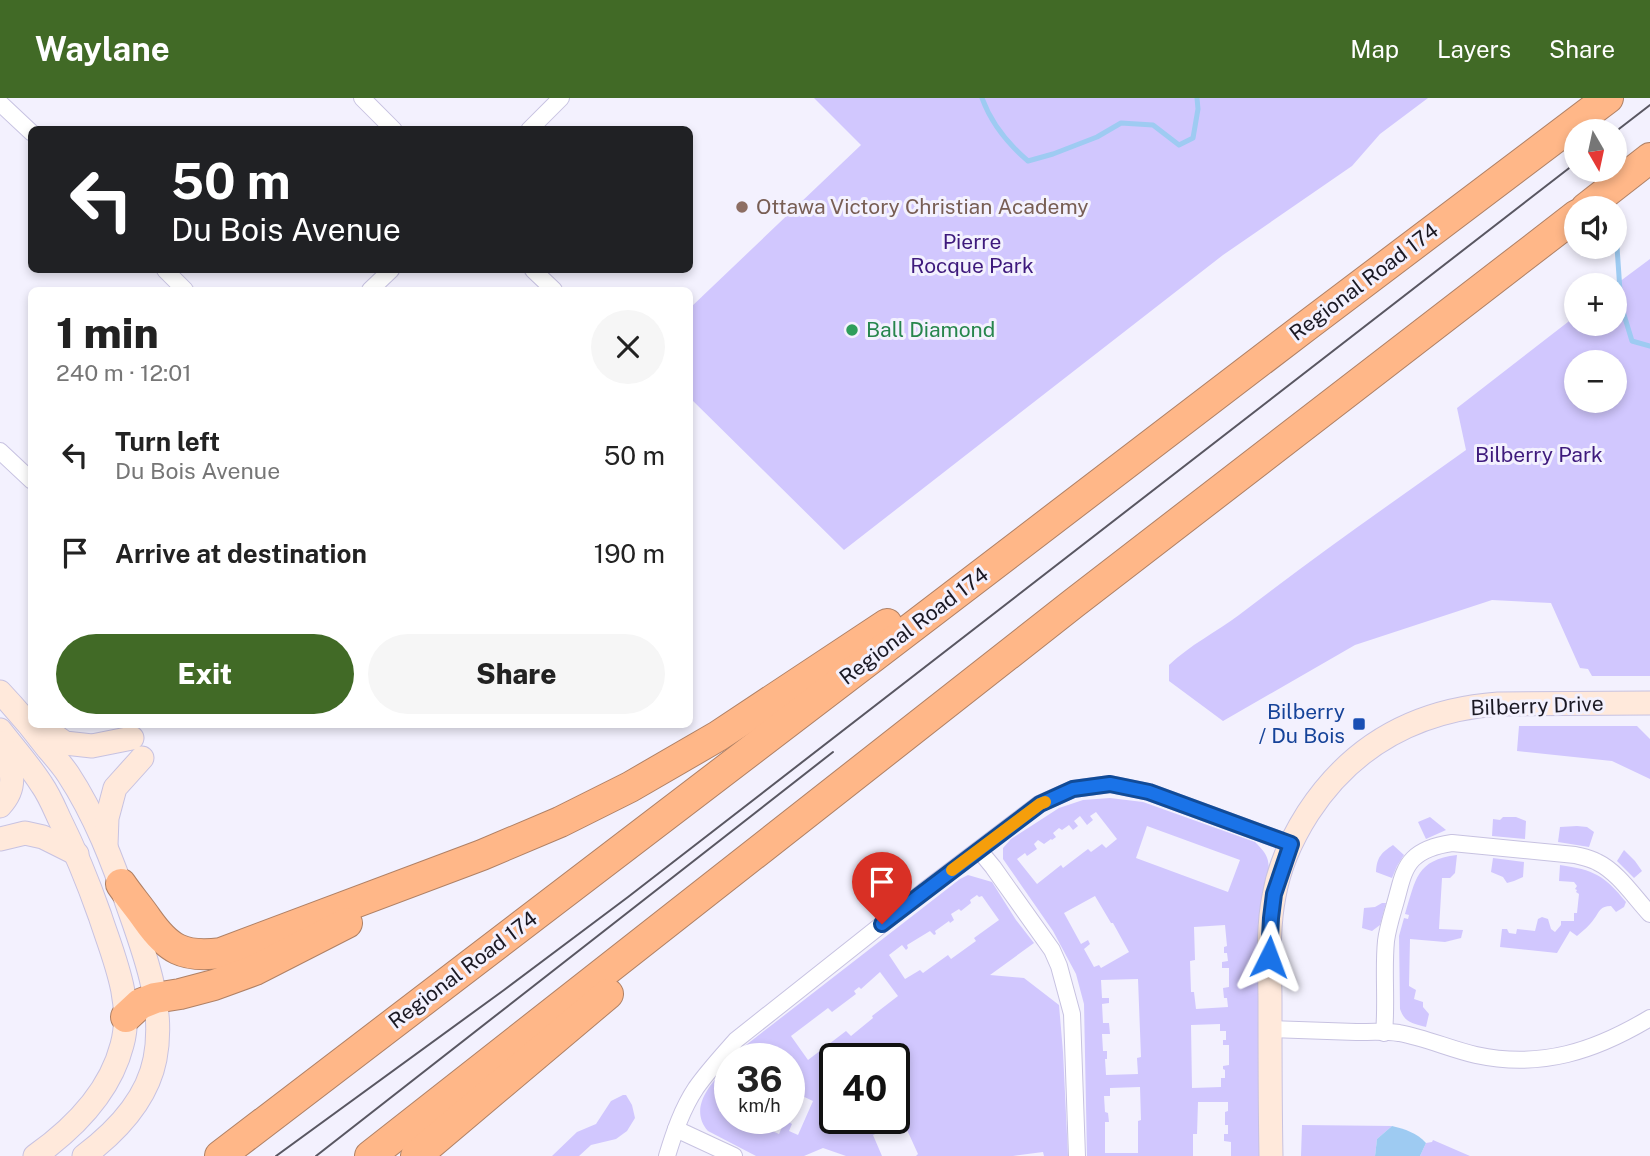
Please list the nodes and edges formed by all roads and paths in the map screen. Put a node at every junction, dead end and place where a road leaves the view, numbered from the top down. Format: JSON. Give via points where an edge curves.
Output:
{"nodes":[{"id":1,"x":362,"y":98,"type":"edge"},
{"id":2,"x":561,"y":98,"type":"edge"},
{"id":3,"x":1608,"y":98,"type":"edge"},
{"id":4,"x":0,"y":103,"type":"edge"},
{"id":5,"x":390,"y":126,"type":"edge"},
{"id":6,"x":532,"y":126,"type":"edge"},
{"id":7,"x":28,"y":129,"type":"edge"},
{"id":8,"x":1650,"y":158,"type":"edge"},
{"id":9,"x":1601,"y":196,"type":"edge"},
{"id":10,"x":1564,"y":225,"type":"edge"},
{"id":11,"x":168,"y":273,"type":"edge"},
{"id":12,"x":388,"y":273,"type":"edge"},
{"id":13,"x":536,"y":273,"type":"edge"},
{"id":14,"x":182,"y":287,"type":"edge"},
{"id":15,"x":373,"y":287,"type":"edge"},
{"id":16,"x":551,"y":287,"type":"edge"},
{"id":17,"x":1305,"y":327,"type":"junction"},
{"id":18,"x":0,"y":451,"type":"edge"},
{"id":19,"x":28,"y":477,"type":"edge"},
{"id":20,"x":0,"y":692,"type":"edge"},
{"id":21,"x":1650,"y":704,"type":"edge"},
{"id":22,"x":25,"y":715,"type":"edge"},
{"id":23,"x":35,"y":728,"type":"edge"},
{"id":24,"x":44,"y":728,"type":"edge"},
{"id":25,"x":0,"y":730,"type":"edge"},
{"id":26,"x":0,"y":737,"type":"edge"},
{"id":27,"x":0,"y":806,"type":"edge"},
{"id":28,"x":0,"y":839,"type":"edge"},
{"id":29,"x":1291,"y":844,"type":"junction"},
{"id":30,"x":106,"y":845,"type":"junction"},
{"id":31,"x":979,"y":850,"type":"junction"},
{"id":32,"x":77,"y":854,"type":"junction"},
{"id":33,"x":482,"y":855,"type":"junction"},
{"id":34,"x":121,"y":884,"type":"junction"},
{"id":35,"x":1650,"y":914,"type":"edge"},
{"id":36,"x":155,"y":998,"type":"junction"},
{"id":37,"x":126,"y":1017,"type":"junction"},
{"id":38,"x":1650,"y":1018,"type":"edge"},
{"id":39,"x":1270,"y":1029,"type":"junction"},
{"id":40,"x":1384,"y":1033,"type":"junction"},
{"id":41,"x":676,"y":1129,"type":"junction"},
{"id":42,"x":408,"y":1145,"type":"edge"},
{"id":43,"x":35,"y":1156,"type":"edge"},
{"id":44,"x":84,"y":1156,"type":"edge"},
{"id":45,"x":220,"y":1156,"type":"edge"},
{"id":46,"x":372,"y":1156,"type":"edge"},
{"id":47,"x":667,"y":1156,"type":"edge"},
{"id":48,"x":734,"y":1156,"type":"edge"},
{"id":49,"x":1077,"y":1156,"type":"edge"},
{"id":50,"x":1271,"y":1156,"type":"edge"}],
"edges":[{"from":1,"to":5,"type":"street"},
{"from":2,"to":6,"type":"street"},
{"from":3,"to":17,"type":"highway","name":"Regional Road 174"},
{"from":4,"to":7,"type":"street"},
{"from":8,"to":9,"type":"highway"},
{"from":10,"to":42,"type":"highway","via":[[1074,603]]},
{"from":11,"to":14,"type":"street"},
{"from":12,"to":15,"type":"street"},
{"from":13,"to":16,"type":"street"},
{"from":17,"to":33,"type":"highway","via":[[1034,528],[718,736],[630,787]]},
{"from":17,"to":45,"type":"highway","name":"Regional Road 174"},
{"from":18,"to":19,"type":"street"},
{"from":20,"to":22,"type":"main road"},
{"from":21,"to":29,"type":"main road","name":"Bilberry Drive","via":[[1485,705],[1442,712],[1407,726],[1350,761],[1319,796]]},
{"from":23,"to":30,"type":"main road","via":[[68,773]]},
{"from":24,"to":30,"type":"main road","via":[[65,743],[137,748],[115,788]]},
{"from":25,"to":32,"type":"main road","via":[[43,785]]},
{"from":26,"to":27,"type":"main road","via":[[13,777],[7,799]]},
{"from":28,"to":32,"type":"main road","via":[[24,833],[43,836]]},
{"from":29,"to":31,"type":"street","via":[[1149,792],[1110,784],[1073,789],[1040,804]]},
{"from":29,"to":39,"type":"main road","name":"Bilberry Drive","via":[[1271,918]]},
{"from":30,"to":34,"type":"main road"},
{"from":31,"to":41,"type":"street","via":[[736,1041],[694,1091]]},
{"from":31,"to":49,"type":"street","via":[[1059,966],[1072,1014]]},
{"from":32,"to":37,"type":"main road","via":[[120,979]]},
{"from":33,"to":34,"type":"highway","via":[[207,955],[177,950],[158,935]]},
{"from":33,"to":36,"type":"highway","via":[[255,970]]},
{"from":34,"to":36,"type":"main road"},
{"from":35,"to":40,"type":"street","via":[[1612,873],[1590,859],[1452,843],[1421,852],[1404,872],[1389,925]]},
{"from":36,"to":37,"type":"highway"},
{"from":36,"to":44,"type":"main road","via":[[157,1038],[147,1083],[121,1124]]},
{"from":37,"to":43,"type":"main road","via":[[123,1044],[104,1089],[84,1114]]},
{"from":38,"to":40,"type":"street","via":[[1588,1049],[1530,1059],[1489,1057],[1413,1036]]},
{"from":39,"to":40,"type":"street"},
{"from":39,"to":50,"type":"main road","name":"Bilberry Drive"},
{"from":41,"to":47,"type":"street"},
{"from":41,"to":48,"type":"street"},
{"from":42,"to":46,"type":"highway"}]}
